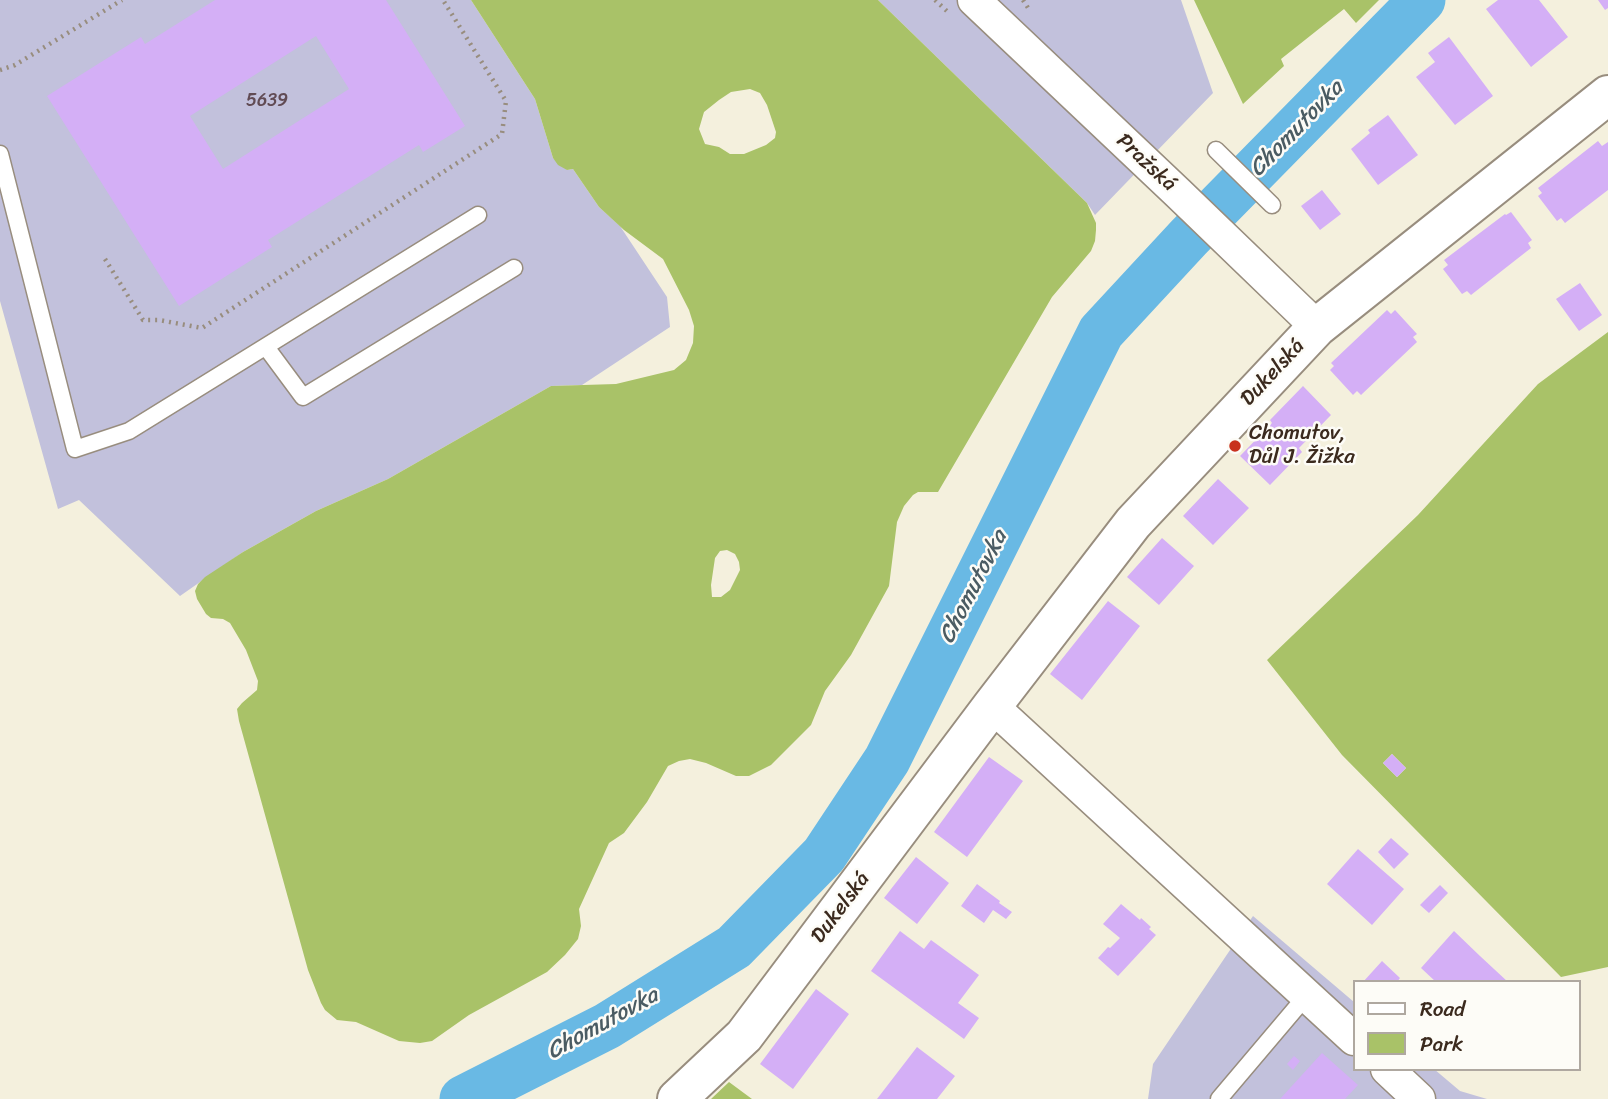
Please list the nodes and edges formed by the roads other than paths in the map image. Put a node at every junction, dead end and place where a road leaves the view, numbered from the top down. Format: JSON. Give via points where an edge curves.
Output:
{"nodes":[{"id":1,"x":974,"y":0,"type":"edge"},
{"id":2,"x":1608,"y":95,"type":"edge"},
{"id":3,"x":1216,"y":150,"type":"dead end"},
{"id":4,"x":0,"y":154,"type":"edge"},
{"id":5,"x":1272,"y":205,"type":"dead end"},
{"id":6,"x":478,"y":215,"type":"dead end"},
{"id":7,"x":514,"y":268,"type":"dead end"},
{"id":8,"x":1317,"y":327,"type":"junction"},
{"id":9,"x":266,"y":346,"type":"junction"},
{"id":10,"x":992,"y":706,"type":"junction"},
{"id":11,"x":1307,"y":995,"type":"junction"},
{"id":12,"x":1352,"y":1037,"type":"edge"},
{"id":13,"x":677,"y":1099,"type":"edge"},
{"id":14,"x":1219,"y":1099,"type":"edge"}],
"edges":[{"from":1,"to":8,"type":"street","name":"Pražská"},
{"from":2,"to":8,"type":"street","name":"Dukelská"},
{"from":3,"to":5,"type":"lane"},
{"from":4,"to":9,"type":"lane","via":[[75,449],[129,431]]},
{"from":6,"to":9,"type":"lane"},
{"from":7,"to":9,"type":"lane","via":[[303,397]]},
{"from":8,"to":10,"type":"street","name":"Dukelská","via":[[1133,523]]},
{"from":10,"to":11,"type":"street"},
{"from":10,"to":13,"type":"street","name":"Dukelská","via":[[744,1036]]},
{"from":11,"to":12,"type":"street"},
{"from":11,"to":14,"type":"lane"}]}
